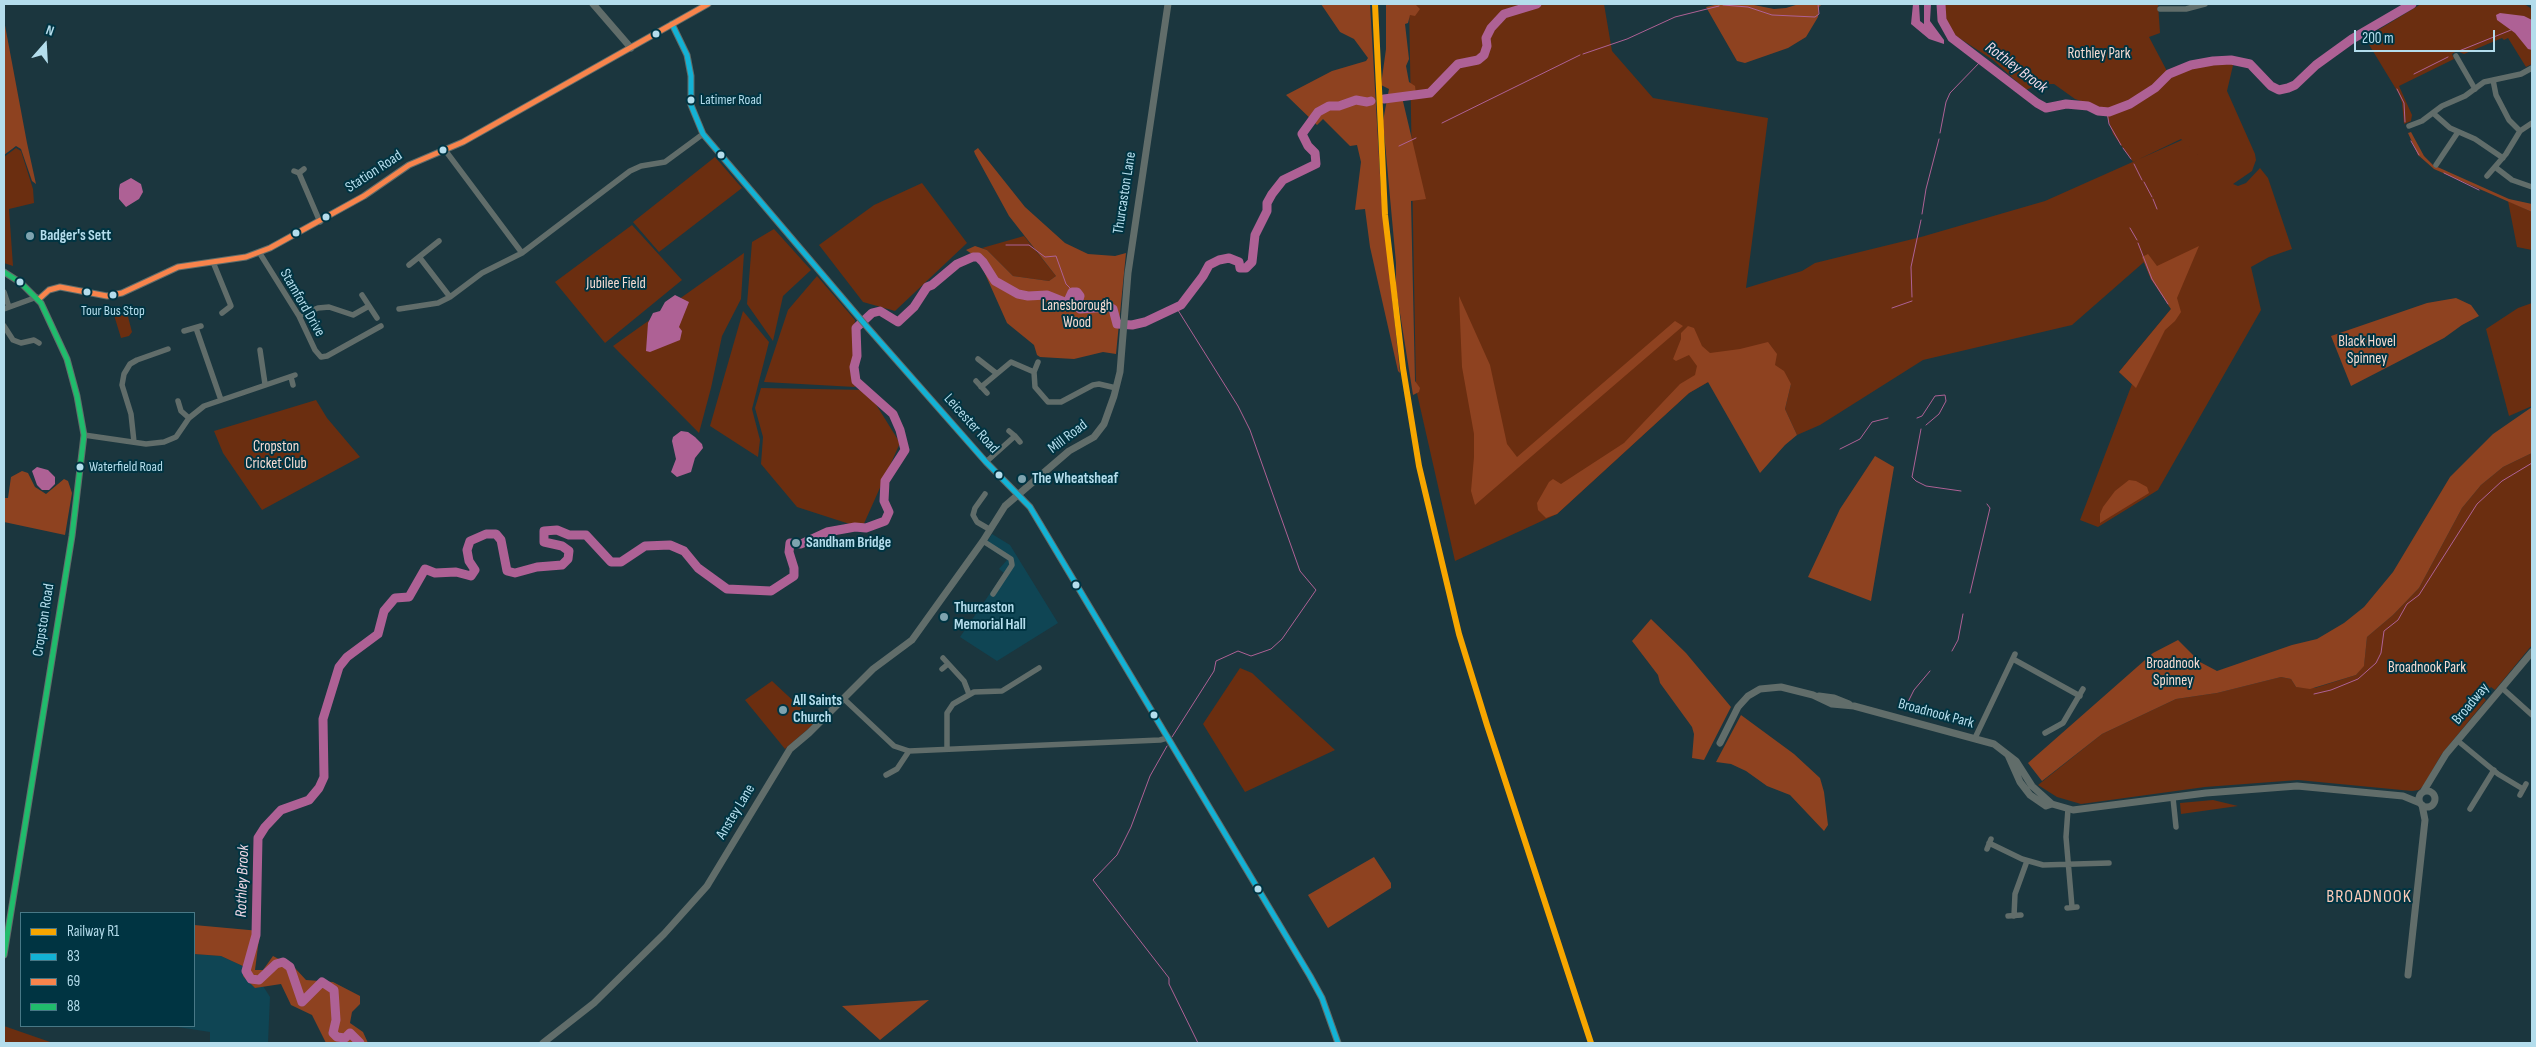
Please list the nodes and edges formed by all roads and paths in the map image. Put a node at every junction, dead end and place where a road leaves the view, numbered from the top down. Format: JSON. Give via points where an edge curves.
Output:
{"nodes":[{"id":1,"x":593,"y":4,"type":"edge"},
{"id":2,"x":708,"y":4,"type":"edge"},
{"id":3,"x":1168,"y":4,"type":"edge"},
{"id":4,"x":2204,"y":4,"type":"edge"},
{"id":5,"x":2160,"y":9,"type":"dead end"},
{"id":6,"x":672,"y":24,"type":"junction"},
{"id":7,"x":630,"y":48,"type":"junction"},
{"id":8,"x":2459,"y":57,"type":"dead end"},
{"id":9,"x":2532,"y":68,"type":"edge"},
{"id":10,"x":2493,"y":80,"type":"junction"},
{"id":11,"x":2475,"y":89,"type":"junction"},
{"id":12,"x":2433,"y":113,"type":"junction"},
{"id":13,"x":2532,"y":122,"type":"edge"},
{"id":14,"x":2409,"y":126,"type":"dead end"},
{"id":15,"x":2520,"y":131,"type":"junction"},
{"id":16,"x":2458,"y":132,"type":"junction"},
{"id":17,"x":703,"y":134,"type":"junction"},
{"id":18,"x":445,"y":150,"type":"junction"},
{"id":19,"x":2503,"y":158,"type":"junction"},
{"id":20,"x":2436,"y":160,"type":"dead end"},
{"id":21,"x":2495,"y":167,"type":"junction"},
{"id":22,"x":299,"y":171,"type":"dead end"},
{"id":23,"x":2487,"y":176,"type":"dead end"},
{"id":24,"x":2532,"y":187,"type":"edge"},
{"id":25,"x":320,"y":222,"type":"junction"},
{"id":26,"x":439,"y":241,"type":"dead end"},
{"id":27,"x":259,"y":252,"type":"junction"},
{"id":28,"x":522,"y":253,"type":"junction"},
{"id":29,"x":420,"y":258,"type":"junction"},
{"id":30,"x":213,"y":262,"type":"junction"},
{"id":31,"x":409,"y":266,"type":"dead end"},
{"id":32,"x":4,"y":272,"type":"edge"},
{"id":33,"x":4,"y":292,"type":"edge"},
{"id":34,"x":362,"y":295,"type":"dead end"},
{"id":35,"x":38,"y":298,"type":"junction"},
{"id":36,"x":450,"y":298,"type":"junction"},
{"id":37,"x":368,"y":306,"type":"junction"},
{"id":38,"x":6,"y":308,"type":"edge"},
{"id":39,"x":399,"y":309,"type":"dead end"},
{"id":40,"x":222,"y":313,"type":"dead end"},
{"id":41,"x":299,"y":316,"type":"junction"},
{"id":42,"x":377,"y":318,"type":"dead end"},
{"id":43,"x":4,"y":326,"type":"edge"},
{"id":44,"x":381,"y":326,"type":"dead end"},
{"id":45,"x":184,"y":331,"type":"dead end"},
{"id":46,"x":37,"y":339,"type":"dead end"},
{"id":47,"x":170,"y":348,"type":"dead end"},
{"id":48,"x":260,"y":350,"type":"dead end"},
{"id":49,"x":978,"y":360,"type":"dead end"},
{"id":50,"x":1038,"y":362,"type":"dead end"},
{"id":51,"x":1034,"y":372,"type":"junction"},
{"id":52,"x":996,"y":373,"type":"junction"},
{"id":53,"x":976,"y":381,"type":"dead end"},
{"id":54,"x":265,"y":384,"type":"junction"},
{"id":55,"x":293,"y":385,"type":"dead end"},
{"id":56,"x":981,"y":387,"type":"junction"},
{"id":57,"x":1116,"y":388,"type":"junction"},
{"id":58,"x":987,"y":393,"type":"dead end"},
{"id":59,"x":178,"y":400,"type":"dead end"},
{"id":60,"x":220,"y":400,"type":"junction"},
{"id":61,"x":189,"y":418,"type":"junction"},
{"id":62,"x":1009,"y":431,"type":"dead end"},
{"id":63,"x":84,"y":435,"type":"junction"},
{"id":64,"x":1015,"y":436,"type":"junction"},
{"id":65,"x":134,"y":442,"type":"junction"},
{"id":66,"x":1020,"y":442,"type":"dead end"},
{"id":67,"x":986,"y":462,"type":"junction"},
{"id":68,"x":985,"y":494,"type":"dead end"},
{"id":69,"x":1018,"y":496,"type":"junction"},
{"id":70,"x":989,"y":529,"type":"junction"},
{"id":71,"x":982,"y":541,"type":"junction"},
{"id":72,"x":992,"y":594,"type":"dead end"},
{"id":73,"x":2532,"y":652,"type":"edge"},
{"id":74,"x":943,"y":658,"type":"dead end"},
{"id":75,"x":948,"y":664,"type":"junction"},
{"id":76,"x":1040,"y":668,"type":"dead end"},
{"id":77,"x":942,"y":669,"type":"dead end"},
{"id":78,"x":2502,"y":688,"type":"junction"},
{"id":79,"x":2083,"y":689,"type":"dead end"},
{"id":80,"x":969,"y":694,"type":"junction"},
{"id":81,"x":2080,"y":696,"type":"junction"},
{"id":82,"x":844,"y":699,"type":"junction"},
{"id":83,"x":2532,"y":715,"type":"edge"},
{"id":84,"x":2047,"y":734,"type":"dead end"},
{"id":85,"x":1167,"y":738,"type":"junction"},
{"id":86,"x":1975,"y":738,"type":"junction"},
{"id":87,"x":2458,"y":741,"type":"junction"},
{"id":88,"x":1720,"y":743,"type":"dead end"},
{"id":89,"x":947,"y":748,"type":"junction"},
{"id":90,"x":909,"y":751,"type":"junction"},
{"id":91,"x":2494,"y":770,"type":"junction"},
{"id":92,"x":886,"y":775,"type":"dead end"},
{"id":93,"x":2434,"y":775,"type":"junction"},
{"id":94,"x":2423,"y":792,"type":"junction"},
{"id":95,"x":2433,"y":795,"type":"junction"},
{"id":96,"x":2520,"y":795,"type":"dead end"},
{"id":97,"x":2403,"y":796,"type":"junction"},
{"id":98,"x":2173,"y":798,"type":"junction"},
{"id":99,"x":2421,"y":804,"type":"junction"},
{"id":100,"x":2433,"y":804,"type":"junction"},
{"id":101,"x":2068,"y":809,"type":"junction"},
{"id":102,"x":2470,"y":809,"type":"dead end"},
{"id":103,"x":2425,"y":820,"type":"junction"},
{"id":104,"x":2176,"y":827,"type":"dead end"},
{"id":105,"x":1989,"y":844,"type":"dead end"},
{"id":106,"x":2027,"y":861,"type":"junction"},
{"id":107,"x":2109,"y":862,"type":"dead end"},
{"id":108,"x":2067,"y":865,"type":"junction"},
{"id":109,"x":2072,"y":907,"type":"dead end"},
{"id":110,"x":2014,"y":916,"type":"dead end"},
{"id":111,"x":4,"y":955,"type":"edge"},
{"id":112,"x":2408,"y":975,"type":"dead end"},
{"id":113,"x":543,"y":1043,"type":"edge"},
{"id":114,"x":1338,"y":1043,"type":"edge"}],
"edges":[{"from":1,"to":7,"type":"street"},
{"from":2,"to":6,"type":"street","name":"Station Road"},
{"from":3,"to":57,"type":"street","name":"Thurcaston Lane","via":[[1135,220]]},
{"from":4,"to":5,"type":"street","via":[[2186,9]]},
{"from":6,"to":7,"type":"street","name":"Station Road"},
{"from":6,"to":17,"type":"street","name":"Leicester Road","via":[[687,55],[692,105]]},
{"from":7,"to":18,"type":"street","name":"Station Road"},
{"from":8,"to":11,"type":"street"},
{"from":9,"to":10,"type":"street","via":[[2523,74]]},
{"from":10,"to":11,"type":"street"},
{"from":10,"to":15,"type":"street","via":[[2496,95],[2509,120]]},
{"from":11,"to":12,"type":"street"},
{"from":12,"to":14,"type":"street"},
{"from":12,"to":16,"type":"street"},
{"from":13,"to":15,"type":"street"},
{"from":15,"to":19,"type":"street"},
{"from":16,"to":19,"type":"street"},
{"from":16,"to":20,"type":"street"},
{"from":17,"to":28,"type":"street","via":[[665,162],[630,171]]},
{"from":17,"to":67,"type":"street","name":"Leicester Road"},
{"from":18,"to":25,"type":"street","name":"Station Road","via":[[409,165]]},
{"from":18,"to":28,"type":"street"},
{"from":19,"to":21,"type":"street"},
{"from":21,"to":23,"type":"street"},
{"from":21,"to":24,"type":"street","via":[[2512,180]]},
{"from":22,"to":25,"type":"street"},
{"from":25,"to":27,"type":"street","name":"Station Road"},
{"from":26,"to":29,"type":"street"},
{"from":27,"to":30,"type":"street","name":"Station Road"},
{"from":27,"to":41,"type":"street","name":"Stamford Drive"},
{"from":28,"to":36,"type":"street","via":[[482,273]]},
{"from":29,"to":31,"type":"street"},
{"from":29,"to":36,"type":"street"},
{"from":30,"to":35,"type":"street","name":"Station Road","via":[[178,267],[122,293],[107,296],[55,288]]},
{"from":30,"to":40,"type":"street","via":[[230,306]]},
{"from":32,"to":35,"type":"street"},
{"from":33,"to":38,"type":"street"},
{"from":34,"to":37,"type":"street"},
{"from":35,"to":38,"type":"street"},
{"from":35,"to":63,"type":"street","name":"Cropston Road","via":[[67,359]]},
{"from":36,"to":39,"type":"street"},
{"from":37,"to":41,"type":"street","via":[[352,315],[329,306]]},
{"from":37,"to":42,"type":"street"},
{"from":41,"to":44,"type":"street","name":"Stamford Drive","via":[[315,350],[324,357]]},
{"from":43,"to":46,"type":"street","via":[[13,340],[21,343]]},
{"from":45,"to":60,"type":"street","via":[[198,327]]},
{"from":47,"to":65,"type":"street","via":[[137,360],[124,374],[122,385],[132,419]]},
{"from":48,"to":54,"type":"street"},
{"from":49,"to":52,"type":"street"},
{"from":50,"to":51,"type":"street"},
{"from":51,"to":52,"type":"street","via":[[1011,362]]},
{"from":51,"to":57,"type":"street","via":[[1038,393],[1053,403],[1093,385]]},
{"from":52,"to":56,"type":"street"},
{"from":53,"to":56,"type":"street"},
{"from":54,"to":55,"type":"street","via":[[293,376]]},
{"from":54,"to":60,"type":"street"},
{"from":56,"to":58,"type":"street"},
{"from":57,"to":69,"type":"street","name":"Mill Road","via":[[1109,414],[1096,435],[1065,455]]},
{"from":59,"to":61,"type":"street","via":[[181,411]]},
{"from":60,"to":61,"type":"street","via":[[204,406]]},
{"from":61,"to":65,"type":"street","via":[[181,432],[170,440]]},
{"from":62,"to":64,"type":"street"},
{"from":63,"to":65,"type":"street"},
{"from":63,"to":111,"type":"street","name":"Cropston Road","via":[[72,536]]},
{"from":64,"to":66,"type":"street"},
{"from":64,"to":67,"type":"street"},
{"from":67,"to":69,"type":"street","name":"Leicester Road"},
{"from":68,"to":70,"type":"street","via":[[975,508],[974,516],[977,522]]},
{"from":69,"to":70,"type":"street","name":"Anstey Lane","via":[[1005,506]]},
{"from":69,"to":85,"type":"street","name":"Leicester Road","via":[[1030,507],[1057,550]]},
{"from":70,"to":71,"type":"street","name":"Anstey Lane"},
{"from":71,"to":72,"type":"street","via":[[1011,559],[1012,565]]},
{"from":71,"to":82,"type":"street","name":"Anstey Lane","via":[[912,640],[873,669]]},
{"from":73,"to":78,"type":"street","name":"Broadway"},
{"from":74,"to":75,"type":"street"},
{"from":75,"to":77,"type":"street"},
{"from":75,"to":80,"type":"street","via":[[964,681]]},
{"from":76,"to":80,"type":"street","via":[[1002,691]]},
{"from":78,"to":83,"type":"street"},
{"from":78,"to":87,"type":"street","name":"Broadway"},
{"from":79,"to":81,"type":"street"},
{"from":80,"to":89,"type":"street","via":[[949,709]]},
{"from":81,"to":84,"type":"street","via":[[2063,724]]},
{"from":81,"to":86,"type":"street","via":[[2014,657]]},
{"from":82,"to":90,"type":"street","via":[[894,746]]},
{"from":82,"to":113,"type":"street","name":"Anstey Lane","via":[[790,749],[708,886],[594,1003]]},
{"from":85,"to":89,"type":"street"},
{"from":85,"to":114,"type":"street","name":"Leicester Road","via":[[1322,998]]},
{"from":86,"to":88,"type":"street","name":"Broadnook Park","via":[[1854,706],[1832,704],[1814,695],[1776,686],[1756,691],[1741,703]]},
{"from":86,"to":101,"type":"street","name":"Broadnook Park","via":[[1994,744],[2008,755],[2030,795],[2046,806],[2052,804]]},
{"from":87,"to":91,"type":"street"},
{"from":87,"to":93,"type":"street","name":"Broadway"},
{"from":89,"to":90,"type":"street"},
{"from":90,"to":92,"type":"street","via":[[897,769]]},
{"from":91,"to":96,"type":"street","via":[[2524,786]]},
{"from":91,"to":102,"type":"street"},
{"from":93,"to":94,"type":"street","name":"Broadway"},
{"from":93,"to":95,"type":"street","name":"Broadway"},
{"from":94,"to":95,"type":"street"},
{"from":94,"to":97,"type":"street","name":"Broadnook Park"},
{"from":94,"to":99,"type":"street","via":[[2419,798]]},
{"from":95,"to":100,"type":"street"},
{"from":97,"to":98,"type":"street","name":"Broadnook Park","via":[[2297,786]]},
{"from":97,"to":99,"type":"street","name":"Broadnook Park"},
{"from":98,"to":101,"type":"street","name":"Broadnook Park"},
{"from":98,"to":104,"type":"street"},
{"from":99,"to":100,"type":"street"},
{"from":99,"to":103,"type":"street"},
{"from":100,"to":103,"type":"street"},
{"from":101,"to":108,"type":"street"},
{"from":103,"to":112,"type":"street"},
{"from":105,"to":106,"type":"street"},
{"from":106,"to":108,"type":"street"},
{"from":106,"to":110,"type":"street","via":[[2015,894]]},
{"from":107,"to":108,"type":"street"},
{"from":108,"to":109,"type":"street"}]}
